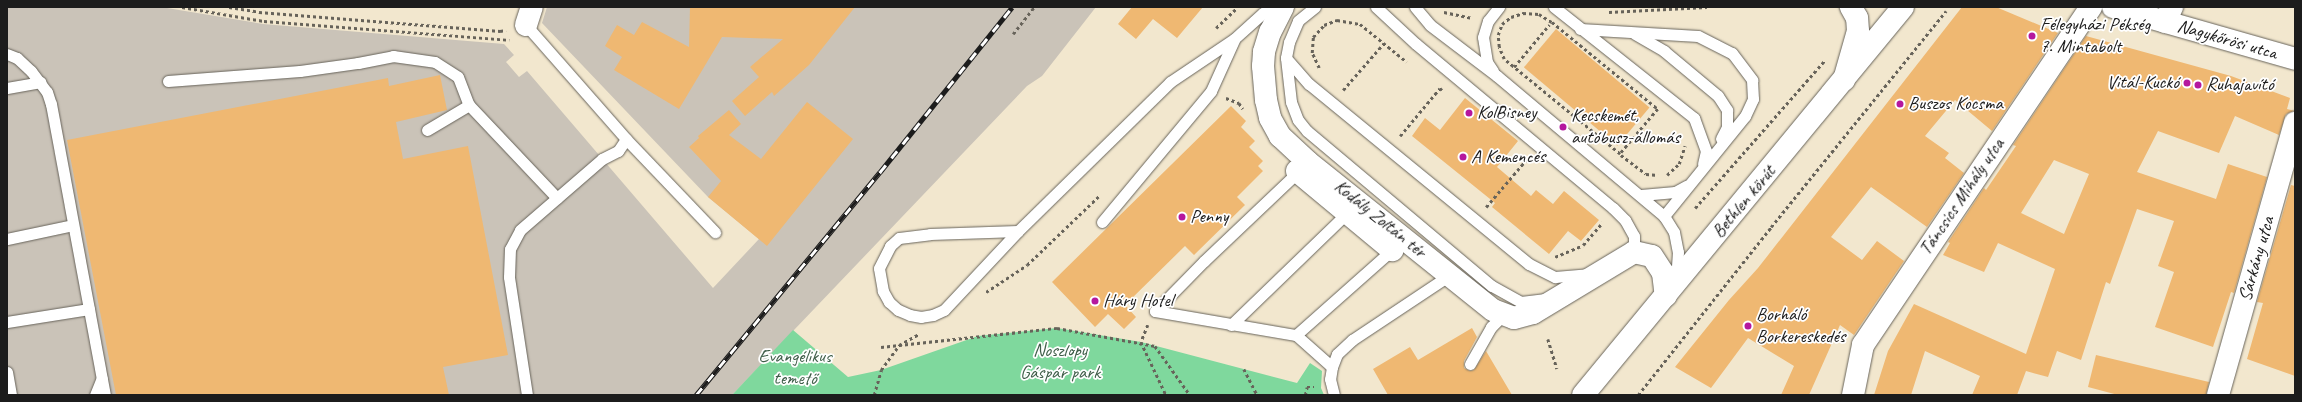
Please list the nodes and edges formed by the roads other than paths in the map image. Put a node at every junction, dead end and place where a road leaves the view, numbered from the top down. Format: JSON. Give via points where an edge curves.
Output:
{"nodes":[{"id":1,"x":1301,"y":7,"type":"edge"},
{"id":2,"x":1315,"y":7,"type":"edge"},
{"id":3,"x":1376,"y":7,"type":"edge"},
{"id":4,"x":1415,"y":7,"type":"edge"},
{"id":5,"x":1499,"y":7,"type":"edge"},
{"id":6,"x":1554,"y":7,"type":"edge"},
{"id":7,"x":1851,"y":7,"type":"edge"},
{"id":8,"x":1903,"y":7,"type":"edge"},
{"id":9,"x":2091,"y":7,"type":"edge"},
{"id":10,"x":2113,"y":7,"type":"edge"},
{"id":11,"x":1279,"y":10,"type":"edge"},
{"id":12,"x":2169,"y":15,"type":"edge"},
{"id":13,"x":524,"y":24,"type":"edge"},
{"id":14,"x":1580,"y":29,"type":"junction"},
{"id":15,"x":1632,"y":33,"type":"junction"},
{"id":16,"x":1234,"y":39,"type":"junction"},
{"id":17,"x":7,"y":54,"type":"edge"},
{"id":18,"x":1286,"y":58,"type":"junction"},
{"id":19,"x":2295,"y":59,"type":"edge"},
{"id":20,"x":1497,"y":76,"type":"junction"},
{"id":21,"x":168,"y":81,"type":"dead end"},
{"id":22,"x":1844,"y":81,"type":"junction"},
{"id":23,"x":40,"y":82,"type":"junction"},
{"id":24,"x":7,"y":88,"type":"edge"},
{"id":25,"x":469,"y":106,"type":"junction"},
{"id":26,"x":2295,"y":123,"type":"edge"},
{"id":27,"x":427,"y":130,"type":"dead end"},
{"id":28,"x":626,"y":139,"type":"junction"},
{"id":29,"x":1715,"y":150,"type":"junction"},
{"id":30,"x":1303,"y":167,"type":"junction"},
{"id":31,"x":1702,"y":169,"type":"junction"},
{"id":32,"x":1691,"y":182,"type":"junction"},
{"id":33,"x":1641,"y":195,"type":"junction"},
{"id":34,"x":557,"y":198,"type":"junction"},
{"id":35,"x":1353,"y":207,"type":"junction"},
{"id":36,"x":1664,"y":216,"type":"junction"},
{"id":37,"x":1102,"y":222,"type":"dead end"},
{"id":38,"x":74,"y":225,"type":"junction"},
{"id":39,"x":1018,"y":230,"type":"junction"},
{"id":40,"x":715,"y":232,"type":"dead end"},
{"id":41,"x":7,"y":239,"type":"edge"},
{"id":42,"x":1398,"y":244,"type":"junction"},
{"id":43,"x":1634,"y":252,"type":"junction"},
{"id":44,"x":1602,"y":273,"type":"junction"},
{"id":45,"x":1450,"y":275,"type":"junction"},
{"id":46,"x":1670,"y":290,"type":"junction"},
{"id":47,"x":1561,"y":298,"type":"junction"},
{"id":48,"x":90,"y":309,"type":"junction"},
{"id":49,"x":1497,"y":320,"type":"junction"},
{"id":50,"x":7,"y":322,"type":"edge"},
{"id":51,"x":1231,"y":325,"type":"junction"},
{"id":52,"x":1296,"y":336,"type":"junction"},
{"id":53,"x":1470,"y":364,"type":"dead end"},
{"id":54,"x":1332,"y":367,"type":"junction"},
{"id":55,"x":7,"y":372,"type":"edge"},
{"id":56,"x":102,"y":378,"type":"junction"},
{"id":57,"x":527,"y":390,"type":"edge"},
{"id":58,"x":12,"y":395,"type":"edge"},
{"id":59,"x":95,"y":395,"type":"edge"},
{"id":60,"x":105,"y":395,"type":"edge"},
{"id":61,"x":520,"y":395,"type":"edge"},
{"id":62,"x":1334,"y":395,"type":"edge"},
{"id":63,"x":1583,"y":395,"type":"edge"},
{"id":64,"x":1853,"y":395,"type":"edge"},
{"id":65,"x":2218,"y":395,"type":"edge"}],
"edges":[{"from":1,"to":11,"type":"lane"},
{"from":2,"to":11,"type":"lane"},
{"from":3,"to":43,"type":"lane","via":[[1416,44],[1613,208],[1625,220],[1634,236]]},
{"from":4,"to":20,"type":"lane","via":[[1430,25]]},
{"from":5,"to":20,"type":"lane","via":[[1488,21],[1483,37],[1487,62]]},
{"from":6,"to":14,"type":"lane"},
{"from":7,"to":22,"type":"street","via":[[1857,18],[1858,31]]},
{"from":8,"to":22,"type":"street","name":"Bethlen körút"},
{"from":9,"to":64,"type":"street","name":"Táncsics Mihály utca","via":[[1863,345]]},
{"from":10,"to":12,"type":"street","name":"Nagykőrösi utca"},
{"from":11,"to":16,"type":"lane"},
{"from":11,"to":18,"type":"lane","via":[[1289,42]]},
{"from":11,"to":30,"type":"street","name":"Kodály Zoltán tér","via":[[1264,52],[1266,100],[1270,118]]},
{"from":11,"to":30,"type":"street","name":"Kodály Zoltán tér","via":[[1260,35],[1250,56],[1249,79],[1259,120],[1268,140],[1283,160]]},
{"from":12,"to":19,"type":"street","name":"Nagykőrösi utca"},
{"from":13,"to":28,"type":"lane"},
{"from":14,"to":15,"type":"lane"},
{"from":14,"to":31,"type":"lane","via":[[1694,118],[1706,150]]},
{"from":15,"to":29,"type":"lane","via":[[1664,51],[1718,96],[1728,110],[1727,127]]},
{"from":15,"to":29,"type":"lane","via":[[1698,36],[1732,53],[1743,66],[1752,80],[1753,98],[1745,116]]},
{"from":16,"to":37,"type":"lane","via":[[1211,91]]},
{"from":16,"to":39,"type":"lane","via":[[1170,82]]},
{"from":17,"to":23,"type":"lane","via":[[25,64]]},
{"from":18,"to":44,"type":"lane","via":[[1309,84],[1529,264],[1555,277]]},
{"from":18,"to":47,"type":"lane","via":[[1291,102],[1298,120],[1307,131],[1492,286],[1521,302]]},
{"from":20,"to":33,"type":"lane"},
{"from":21,"to":25,"type":"lane","via":[[300,71],[393,56],[435,62],[458,77]]},
{"from":22,"to":46,"type":"street","name":"Bethlen körút"},
{"from":23,"to":24,"type":"lane"},
{"from":23,"to":38,"type":"lane","via":[[51,104]]},
{"from":25,"to":27,"type":"lane"},
{"from":25,"to":34,"type":"lane"},
{"from":26,"to":65,"type":"street","name":"Sárkány utca"},
{"from":28,"to":34,"type":"lane","via":[[618,151],[602,159]]},
{"from":28,"to":40,"type":"lane"},
{"from":29,"to":31,"type":"lane"},
{"from":30,"to":35,"type":"street","name":"Kodály Zoltán tér"},
{"from":30,"to":51,"type":"lane","via":[[1156,310]]},
{"from":31,"to":32,"type":"lane"},
{"from":32,"to":33,"type":"lane","via":[[1675,192]]},
{"from":32,"to":36,"type":"lane"},
{"from":33,"to":36,"type":"lane"},
{"from":34,"to":57,"type":"lane","via":[[520,230],[510,249],[509,277]]},
{"from":35,"to":42,"type":"street","name":"Kodály Zoltán tér"},
{"from":35,"to":51,"type":"lane"},
{"from":36,"to":46,"type":"lane","via":[[1674,232],[1678,252]]},
{"from":38,"to":41,"type":"lane"},
{"from":38,"to":48,"type":"lane"},
{"from":39,"to":39,"type":"lane","via":[[944,310],[927,316],[910,315],[889,302],[883,291],[880,280],[881,262],[890,246],[899,238]]},
{"from":42,"to":45,"type":"street","name":"Kodály Zoltán tér"},
{"from":42,"to":52,"type":"lane"},
{"from":43,"to":44,"type":"street","name":"Kodály Zoltán tér"},
{"from":43,"to":46,"type":"street","via":[[1652,256]]},
{"from":44,"to":47,"type":"street","name":"Kodály Zoltán tér"},
{"from":45,"to":49,"type":"street","name":"Kodály Zoltán tér","via":[[1493,310]]},
{"from":45,"to":54,"type":"lane","via":[[1352,340],[1337,354]]},
{"from":46,"to":63,"type":"street","name":"Bethlen körút"},
{"from":47,"to":49,"type":"street","name":"Kodály Zoltán tér","via":[[1533,313]]},
{"from":48,"to":50,"type":"lane"},
{"from":48,"to":56,"type":"lane"},
{"from":49,"to":53,"type":"lane"},
{"from":51,"to":52,"type":"lane"},
{"from":52,"to":54,"type":"lane"},
{"from":54,"to":62,"type":"lane","via":[[1330,379]]},
{"from":55,"to":58,"type":"lane"},
{"from":56,"to":59,"type":"lane"},
{"from":56,"to":60,"type":"lane"},
{"from":57,"to":61,"type":"lane"}]}
